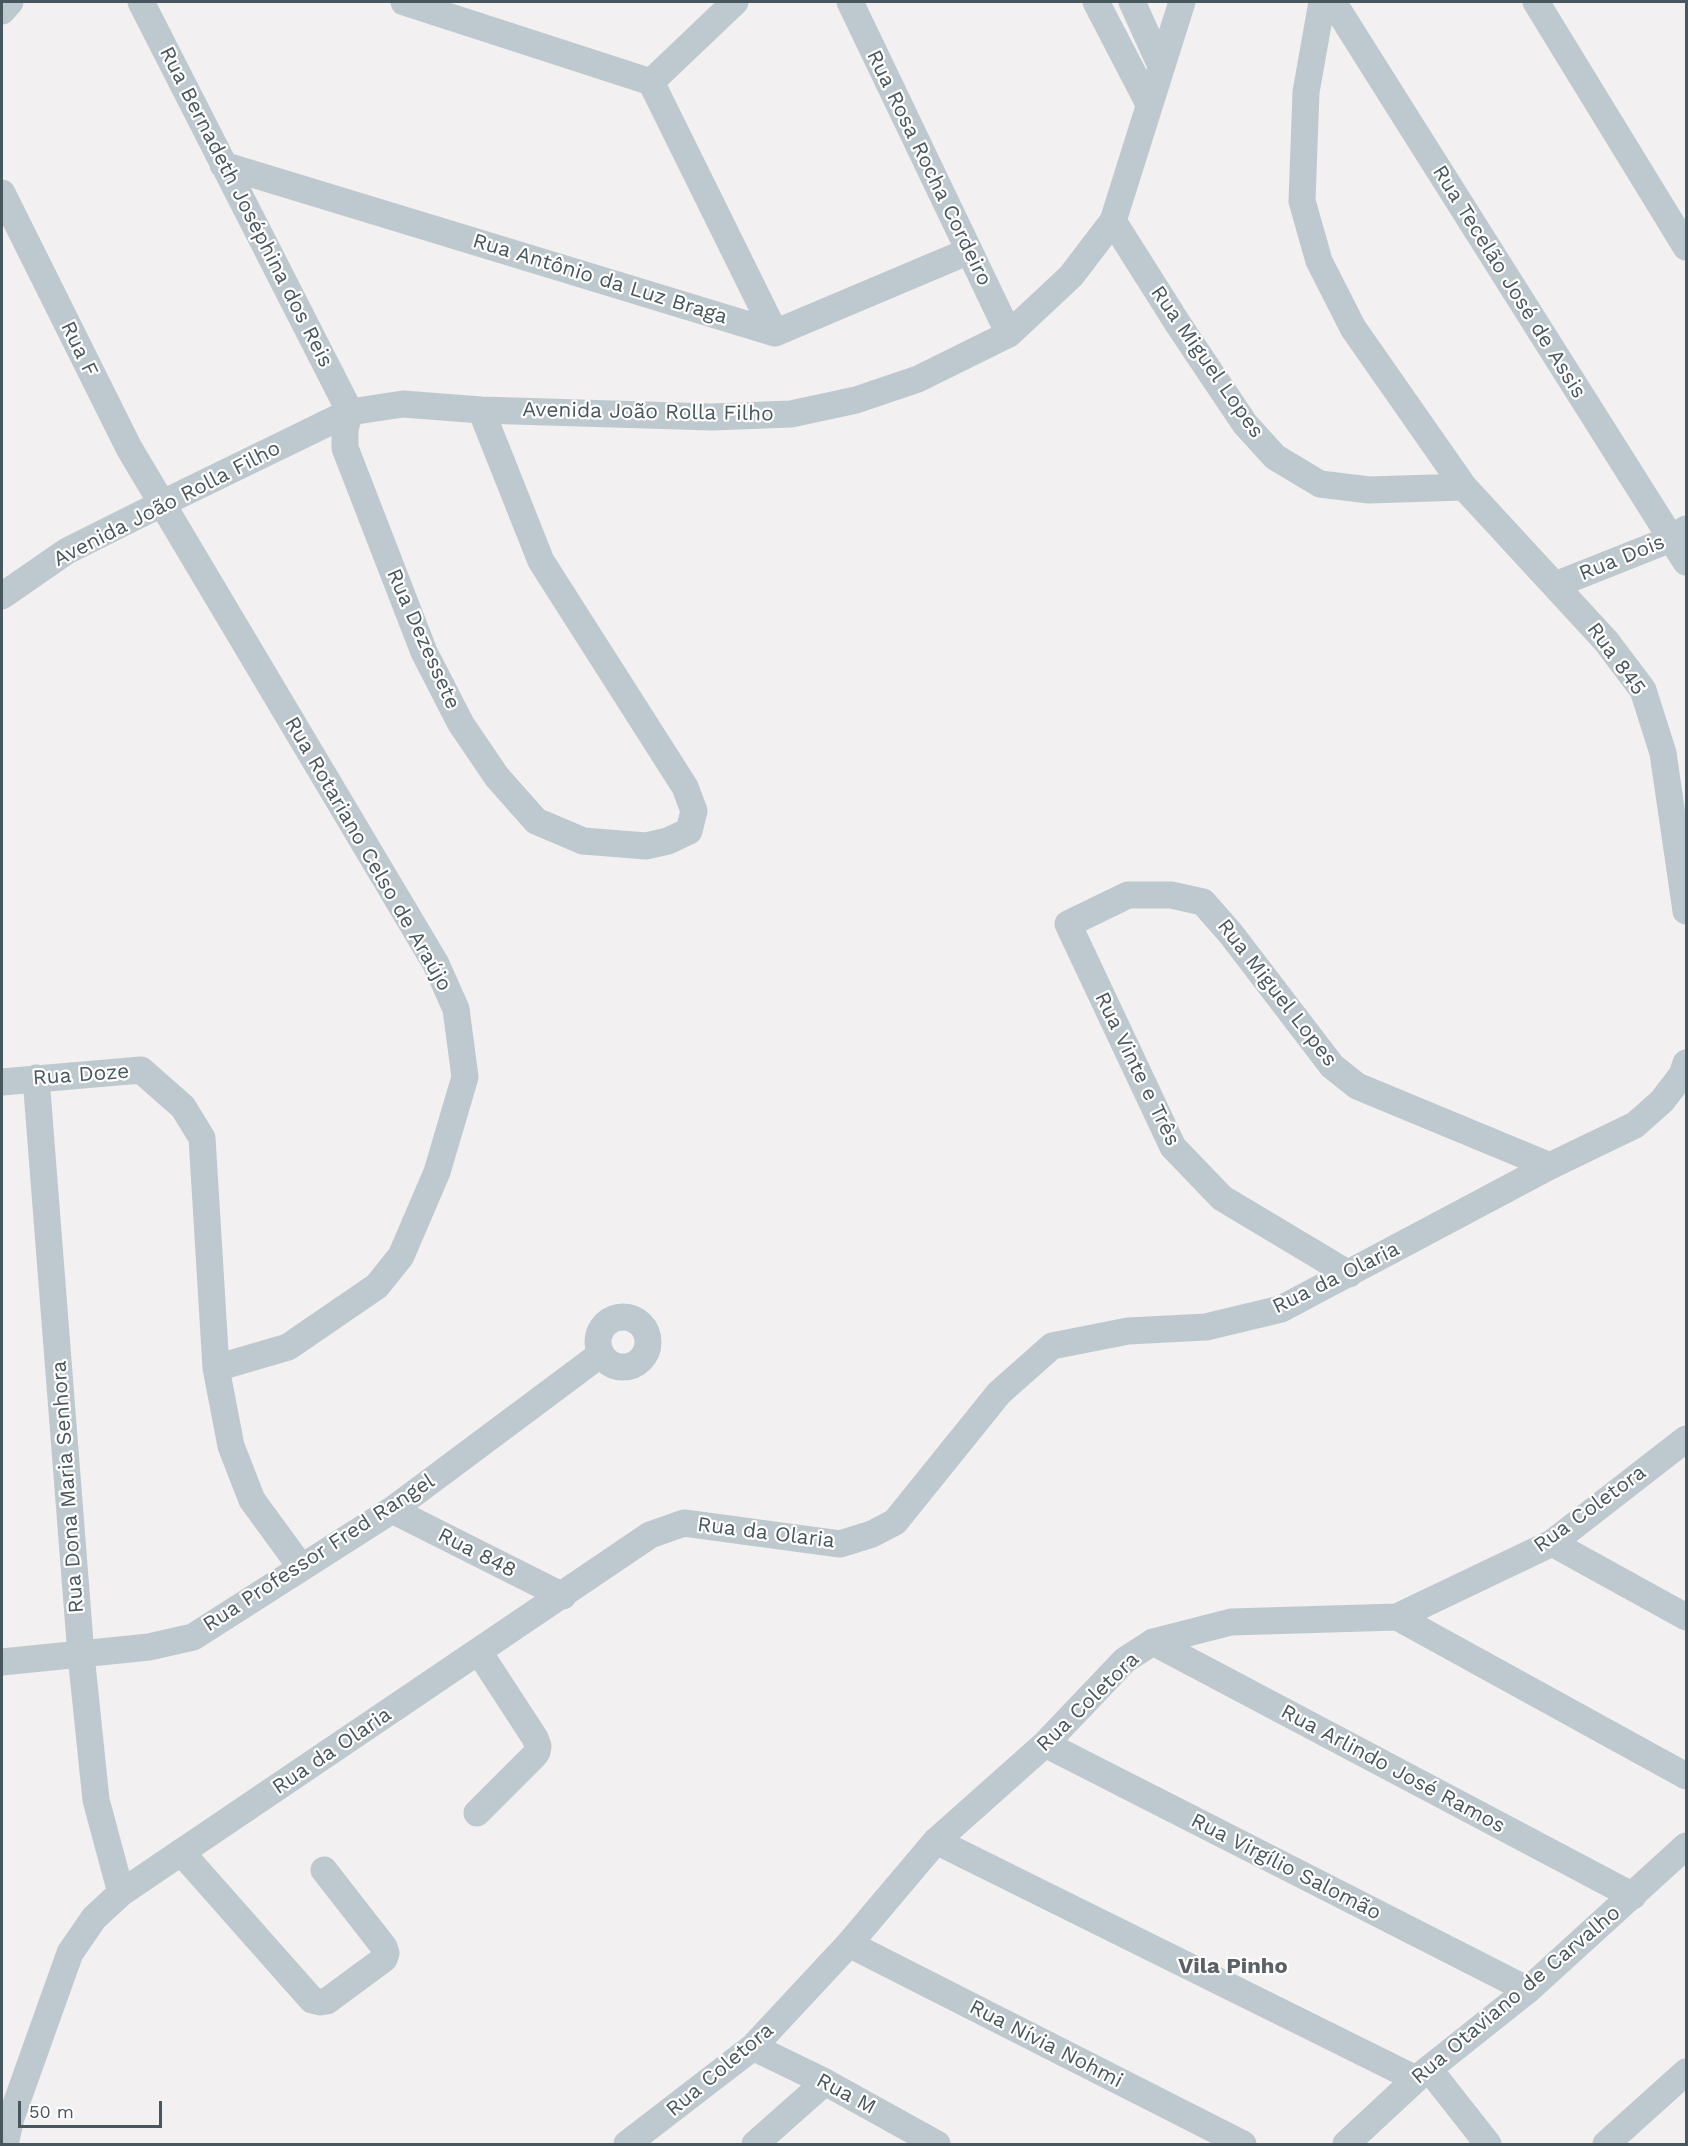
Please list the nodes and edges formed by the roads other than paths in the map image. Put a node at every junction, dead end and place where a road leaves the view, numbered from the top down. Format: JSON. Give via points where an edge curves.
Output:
{"nodes":[{"id":1,"x":10,"y":2,"type":"edge"},
{"id":2,"x":141,"y":2,"type":"edge"},
{"id":3,"x":404,"y":2,"type":"edge"},
{"id":4,"x":735,"y":2,"type":"edge"},
{"id":5,"x":850,"y":2,"type":"edge"},
{"id":6,"x":1098,"y":2,"type":"edge"},
{"id":7,"x":1182,"y":2,"type":"edge"},
{"id":8,"x":1322,"y":2,"type":"edge"},
{"id":9,"x":1333,"y":2,"type":"edge"},
{"id":10,"x":1536,"y":2,"type":"edge"},
{"id":11,"x":1135,"y":8,"type":"edge"},
{"id":12,"x":2,"y":11,"type":"edge"},
{"id":13,"x":1161,"y":66,"type":"junction"},
{"id":14,"x":651,"y":82,"type":"junction"},
{"id":15,"x":1149,"y":104,"type":"junction"},
{"id":16,"x":223,"y":165,"type":"junction"},
{"id":17,"x":2,"y":193,"type":"edge"},
{"id":18,"x":1113,"y":221,"type":"junction"},
{"id":19,"x":1686,"y":247,"type":"edge"},
{"id":20,"x":969,"y":251,"type":"junction"},
{"id":21,"x":775,"y":333,"type":"junction"},
{"id":22,"x":1009,"y":334,"type":"junction"},
{"id":23,"x":481,"y":410,"type":"junction"},
{"id":24,"x":350,"y":412,"type":"junction"},
{"id":25,"x":1464,"y":487,"type":"junction"},
{"id":26,"x":163,"y":503,"type":"junction"},
{"id":27,"x":1679,"y":534,"type":"edge"},
{"id":28,"x":1686,"y":561,"type":"edge"},
{"id":29,"x":1555,"y":585,"type":"junction"},
{"id":30,"x":2,"y":596,"type":"edge"},
{"id":31,"x":1686,"y":911,"type":"edge"},
{"id":32,"x":1068,"y":924,"type":"joint"},
{"id":33,"x":1686,"y":1063,"type":"edge"},
{"id":34,"x":36,"y":1078,"type":"junction"},
{"id":35,"x":2,"y":1082,"type":"edge"},
{"id":36,"x":1550,"y":1166,"type":"junction"},
{"id":37,"x":1349,"y":1274,"type":"junction"},
{"id":38,"x":601,"y":1354,"type":"dead end"},
{"id":39,"x":216,"y":1368,"type":"junction"},
{"id":40,"x":1686,"y":1439,"type":"edge"},
{"id":41,"x":392,"y":1510,"type":"junction"},
{"id":42,"x":1552,"y":1543,"type":"junction"},
{"id":43,"x":301,"y":1567,"type":"junction"},
{"id":44,"x":563,"y":1596,"type":"junction"},
{"id":45,"x":1397,"y":1617,"type":"junction"},
{"id":46,"x":1686,"y":1617,"type":"edge"},
{"id":47,"x":1153,"y":1642,"type":"junction"},
{"id":48,"x":81,"y":1656,"type":"junction"},
{"id":49,"x":2,"y":1662,"type":"edge"},
{"id":50,"x":485,"y":1663,"type":"junction"},
{"id":51,"x":1045,"y":1744,"type":"junction"},
{"id":52,"x":1686,"y":1776,"type":"edge"},
{"id":53,"x":477,"y":1813,"type":"dead end"},
{"id":54,"x":936,"y":1841,"type":"junction"},
{"id":55,"x":1686,"y":1846,"type":"edge"},
{"id":56,"x":181,"y":1852,"type":"junction"},
{"id":57,"x":324,"y":1870,"type":"dead end"},
{"id":58,"x":121,"y":1893,"type":"junction"},
{"id":59,"x":1633,"y":1896,"type":"junction"},
{"id":60,"x":849,"y":1944,"type":"junction"},
{"id":61,"x":1528,"y":1990,"type":"junction"},
{"id":62,"x":753,"y":2047,"type":"junction"},
{"id":63,"x":1686,"y":2072,"type":"edge"},
{"id":64,"x":1422,"y":2074,"type":"junction"},
{"id":65,"x":825,"y":2082,"type":"junction"},
{"id":66,"x":6,"y":2123,"type":"edge"},
{"id":67,"x":5,"y":2145,"type":"edge"},
{"id":68,"x":627,"y":2145,"type":"edge"},
{"id":69,"x":755,"y":2145,"type":"edge"},
{"id":70,"x":937,"y":2145,"type":"edge"},
{"id":71,"x":1243,"y":2145,"type":"edge"},
{"id":72,"x":1346,"y":2145,"type":"edge"},
{"id":73,"x":1488,"y":2145,"type":"edge"},
{"id":74,"x":1606,"y":2145,"type":"edge"}],
"edges":[{"from":1,"to":12,"type":"street"},
{"from":2,"to":16,"type":"street","name":"Rua Bernadeth Joséphina dos Reis"},
{"from":3,"to":14,"type":"street"},
{"from":4,"to":14,"type":"street"},
{"from":5,"to":20,"type":"street","name":"Rua Rosa Rocha Cordeiro"},
{"from":6,"to":11,"type":"street","via":[[1117,13]]},
{"from":6,"to":15,"type":"street"},
{"from":7,"to":13,"type":"street","name":"Avenida João Rolla Filho"},
{"from":8,"to":25,"type":"street","name":"Rua 845","via":[[1306,92],[1302,201],[1319,261],[1353,328]]},
{"from":9,"to":27,"type":"street","name":"Rua Tecelão José de Assis"},
{"from":10,"to":19,"type":"street"},
{"from":11,"to":13,"type":"street"},
{"from":13,"to":15,"type":"street","name":"Avenida João Rolla Filho"},
{"from":14,"to":21,"type":"street"},
{"from":15,"to":18,"type":"street","name":"Avenida João Rolla Filho"},
{"from":16,"to":21,"type":"street","name":"Rua Antônio da Luz Braga"},
{"from":16,"to":24,"type":"street","name":"Rua Bernadeth Joséphina dos Reis"},
{"from":17,"to":26,"type":"street","name":"Rua F","via":[[129,448]]},
{"from":18,"to":22,"type":"street","name":"Avenida João Rolla Filho","via":[[1071,276]]},
{"from":18,"to":25,"type":"street","name":"Rua Miguel Lopes","via":[[1245,424],[1275,457],[1320,484],[1369,490]]},
{"from":20,"to":21,"type":"street"},
{"from":20,"to":22,"type":"street","name":"Rua Rosa Rocha Cordeiro"},
{"from":22,"to":23,"type":"street","name":"Avenida João Rolla Filho","via":[[918,379],[856,400],[791,414],[712,417]]},
{"from":23,"to":24,"type":"street","name":"Avenida João Rolla Filho","via":[[403,404]]},
{"from":23,"to":24,"type":"street","name":"Rua Dezessete","via":[[541,561],[685,787],[694,811],[689,831],[668,842],[646,846],[583,841],[536,821],[497,777],[461,724],[424,652],[345,448]]},
{"from":24,"to":26,"type":"street","name":"Avenida João Rolla Filho"},
{"from":25,"to":29,"type":"street","name":"Rua 845"},
{"from":26,"to":30,"type":"street","name":"Avenida João Rolla Filho","via":[[68,551]]},
{"from":26,"to":39,"type":"street","name":"Rua Rotariano Celso de Araújo","via":[[436,964],[456,1009],[465,1077],[438,1172],[401,1256],[377,1286],[288,1347]]},
{"from":27,"to":28,"type":"street","name":"Rua Tecelão José de Assis"},
{"from":27,"to":29,"type":"street","name":"Rua Dois"},
{"from":29,"to":31,"type":"street","name":"Rua 845","via":[[1606,641],[1643,690],[1663,753]]},
{"from":32,"to":36,"type":"street","name":"Rua Miguel Lopes","via":[[1128,895],[1171,895],[1203,902],[1332,1066],[1357,1086]]},
{"from":32,"to":37,"type":"street","name":"Rua Vinte e Três","via":[[1173,1147],[1222,1198]]},
{"from":33,"to":36,"type":"street","name":"Rua da Olaria","via":[[1682,1075],[1662,1101],[1635,1125]]},
{"from":34,"to":35,"type":"street","name":"Rua Doze"},
{"from":34,"to":39,"type":"street","name":"Rua Doze","via":[[141,1070],[183,1107],[202,1138]]},
{"from":34,"to":48,"type":"street","name":"Rua Dona Maria Senhora"},
{"from":36,"to":37,"type":"street","name":"Rua da Olaria"},
{"from":37,"to":44,"type":"street","name":"Rua da Olaria","via":[[1281,1309],[1206,1328],[1128,1331],[1052,1346],[999,1393],[895,1522],[872,1534],[840,1544],[684,1523],[650,1535]]},
{"from":38,"to":41,"type":"street","name":"Rua Professor Fred Rangel"},
{"from":39,"to":43,"type":"street","name":"Rua Doze","via":[[231,1446],[252,1500]]},
{"from":40,"to":42,"type":"street","name":"Rua Coletora"},
{"from":41,"to":43,"type":"street","name":"Rua Professor Fred Rangel"},
{"from":41,"to":44,"type":"street","name":"Rua 848"},
{"from":42,"to":45,"type":"street","name":"Rua Coletora"},
{"from":42,"to":46,"type":"street"},
{"from":43,"to":48,"type":"street","name":"Rua Professor Fred Rangel","via":[[193,1637]]},
{"from":44,"to":50,"type":"street","name":"Rua da Olaria"},
{"from":45,"to":47,"type":"street","name":"Rua Coletora","via":[[1231,1622]]},
{"from":45,"to":52,"type":"street"},
{"from":47,"to":51,"type":"street","name":"Rua Coletora","via":[[1125,1660]]},
{"from":47,"to":59,"type":"street","name":"Rua Arlindo José Ramos"},
{"from":48,"to":49,"type":"street","name":"Rua Professor Fred Rangel"},
{"from":48,"to":58,"type":"street","name":"Rua Dona Maria Senhora","via":[[96,1800]]},
{"from":50,"to":53,"type":"street","via":[[535,1738],[537,1752]]},
{"from":50,"to":56,"type":"street","name":"Rua da Olaria"},
{"from":51,"to":54,"type":"street","name":"Rua Coletora"},
{"from":51,"to":61,"type":"street","name":"Rua Virgílio Salomão"},
{"from":54,"to":60,"type":"street","name":"Rua Coletora"},
{"from":54,"to":64,"type":"street"},
{"from":55,"to":59,"type":"street","name":"Rua Otaviano de Carvalho"},
{"from":56,"to":57,"type":"street","via":[[312,2000],[320,2002],[327,2001],[384,1959],[386,1953]]},
{"from":56,"to":58,"type":"street","name":"Rua da Olaria"},
{"from":58,"to":66,"type":"street","name":"Rua da Olaria","via":[[94,1918],[70,1953]]},
{"from":59,"to":61,"type":"street","name":"Rua Otaviano de Carvalho"},
{"from":60,"to":62,"type":"street","name":"Rua Coletora"},
{"from":60,"to":71,"type":"street","name":"Rua Nívia Nohmi"},
{"from":61,"to":64,"type":"street","name":"Rua Otaviano de Carvalho"},
{"from":62,"to":65,"type":"street","name":"Rua M"},
{"from":62,"to":68,"type":"street","name":"Rua Coletora"},
{"from":63,"to":74,"type":"street"},
{"from":64,"to":72,"type":"street","name":"Rua Otaviano de Carvalho"},
{"from":64,"to":73,"type":"street"},
{"from":65,"to":69,"type":"street"},
{"from":65,"to":70,"type":"street","name":"Rua M"},
{"from":66,"to":67,"type":"street","name":"Rua da Olaria"}]}
